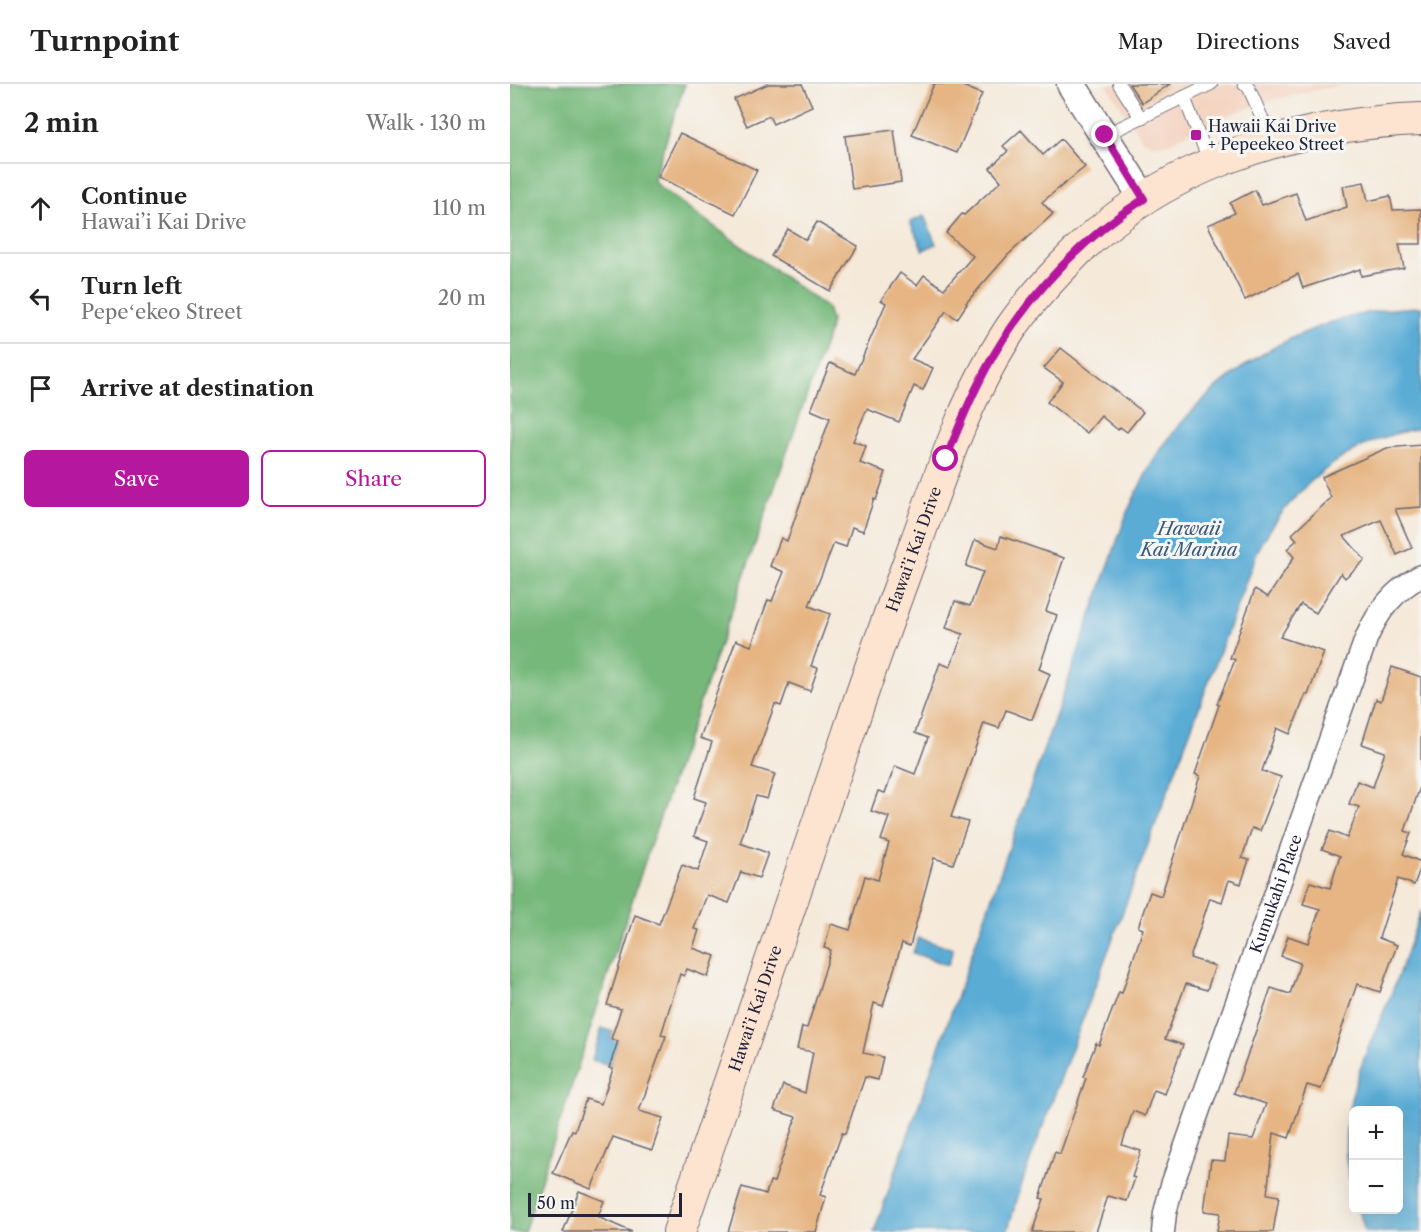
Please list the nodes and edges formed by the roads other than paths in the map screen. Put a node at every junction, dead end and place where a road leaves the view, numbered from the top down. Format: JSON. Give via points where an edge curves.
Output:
{"nodes":[{"id":1,"x":1071,"y":84,"type":"edge"},
{"id":2,"x":1119,"y":84,"type":"edge"},
{"id":3,"x":1211,"y":84,"type":"edge"},
{"id":4,"x":1244,"y":84,"type":"edge"},
{"id":5,"x":1184,"y":97,"type":"junction"},
{"id":6,"x":1141,"y":117,"type":"junction"},
{"id":7,"x":1421,"y":119,"type":"edge"},
{"id":8,"x":1105,"y":135,"type":"junction"},
{"id":9,"x":1272,"y":142,"type":"junction"},
{"id":10,"x":1210,"y":163,"type":"junction"},
{"id":11,"x":1144,"y":199,"type":"junction"},
{"id":12,"x":1421,"y":576,"type":"edge"},
{"id":13,"x":679,"y":1232,"type":"edge"},
{"id":14,"x":1163,"y":1232,"type":"edge"}],
"edges":[{"from":1,"to":8,"type":"street"},
{"from":2,"to":6,"type":"lane"},
{"from":3,"to":5,"type":"lane"},
{"from":4,"to":9,"type":"lane"},
{"from":5,"to":6,"type":"lane"},
{"from":5,"to":10,"type":"lane"},
{"from":6,"to":8,"type":"lane"},
{"from":7,"to":9,"type":"main road","name":"Hawai’i Kai Drive","via":[[1360,123]]},
{"from":8,"to":11,"type":"street"},
{"from":9,"to":10,"type":"main road","name":"Hawai’i Kai Drive"},
{"from":10,"to":11,"type":"main road","name":"Hawai’i Kai Drive"},
{"from":11,"to":13,"type":"main road","name":"Hawai’i Kai Drive","via":[[1062,266],[1013,325],[968,407],[870,669]]},
{"from":12,"to":14,"type":"street","name":"Kumukahi Place","via":[[1391,598],[1366,639],[1172,1185]]}]}
